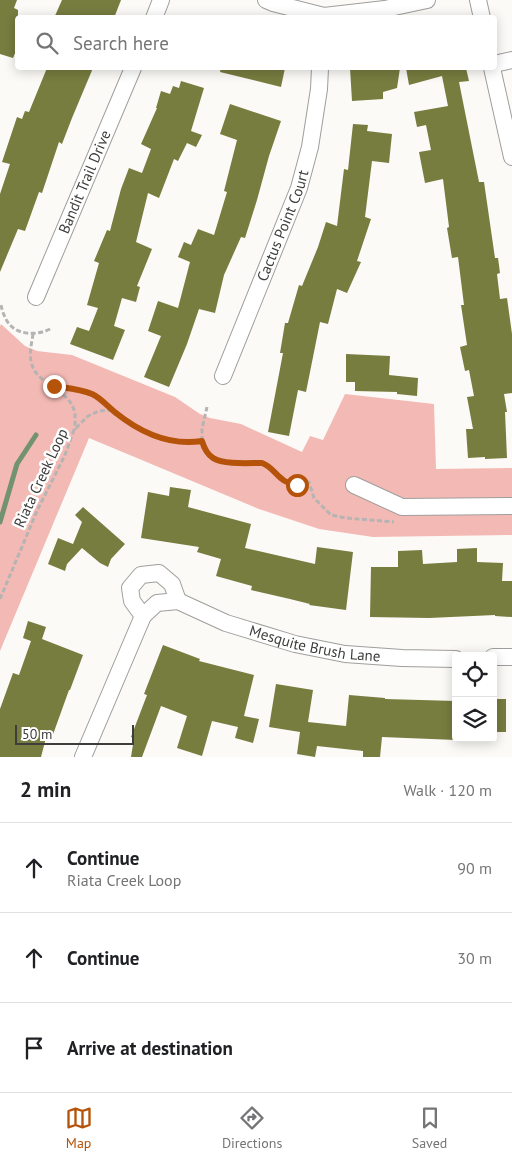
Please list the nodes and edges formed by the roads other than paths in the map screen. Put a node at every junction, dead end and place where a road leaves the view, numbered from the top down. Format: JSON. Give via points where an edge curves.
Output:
{"nodes":[{"id":1,"x":162,"y":0,"type":"edge"},
{"id":2,"x":266,"y":0,"type":"edge"},
{"id":3,"x":428,"y":0,"type":"edge"},
{"id":4,"x":478,"y":0,"type":"edge"},
{"id":5,"x":155,"y":15,"type":"edge"},
{"id":6,"x":317,"y":15,"type":"edge"},
{"id":7,"x":339,"y":15,"type":"edge"},
{"id":8,"x":481,"y":15,"type":"edge"},
{"id":9,"x":512,"y":60,"type":"edge"},
{"id":10,"x":497,"y":63,"type":"edge"},
{"id":11,"x":132,"y":70,"type":"edge"},
{"id":12,"x":320,"y":70,"type":"edge"},
{"id":13,"x":493,"y":70,"type":"edge"},
{"id":14,"x":505,"y":89,"type":"edge"},
{"id":15,"x":512,"y":157,"type":"edge"},
{"id":16,"x":36,"y":297,"type":"dead end"},
{"id":17,"x":223,"y":376,"type":"dead end"},
{"id":18,"x":354,"y":485,"type":"dead end"},
{"id":19,"x":512,"y":506,"type":"edge"},
{"id":20,"x":178,"y":601,"type":"junction"},
{"id":21,"x":143,"y":616,"type":"junction"},
{"id":22,"x":512,"y":657,"type":"edge"},
{"id":23,"x":497,"y":658,"type":"edge"},
{"id":24,"x":452,"y":659,"type":"edge"},
{"id":25,"x":83,"y":757,"type":"edge"}],
"edges":[{"from":1,"to":5,"type":"street"},
{"from":2,"to":6,"type":"street"},
{"from":3,"to":7,"type":"street"},
{"from":4,"to":8,"type":"street"},
{"from":9,"to":10,"type":"street"},
{"from":11,"to":16,"type":"street","name":"Bandit Trail Drive"},
{"from":12,"to":17,"type":"street","name":"Cactus Point Court","via":[[310,146],[299,188]]},
{"from":13,"to":14,"type":"street"},
{"from":14,"to":15,"type":"street"},
{"from":18,"to":19,"type":"street","via":[[402,507]]},
{"from":20,"to":21,"type":"street","via":[[157,603]]},
{"from":20,"to":21,"type":"street","via":[[172,584],[159,573],[141,575],[130,588],[132,601]]},
{"from":20,"to":24,"type":"street","name":"Mesquite Brush Lane","via":[[226,623],[295,644],[345,654]]},
{"from":21,"to":25,"type":"street"},
{"from":22,"to":23,"type":"street"}]}
